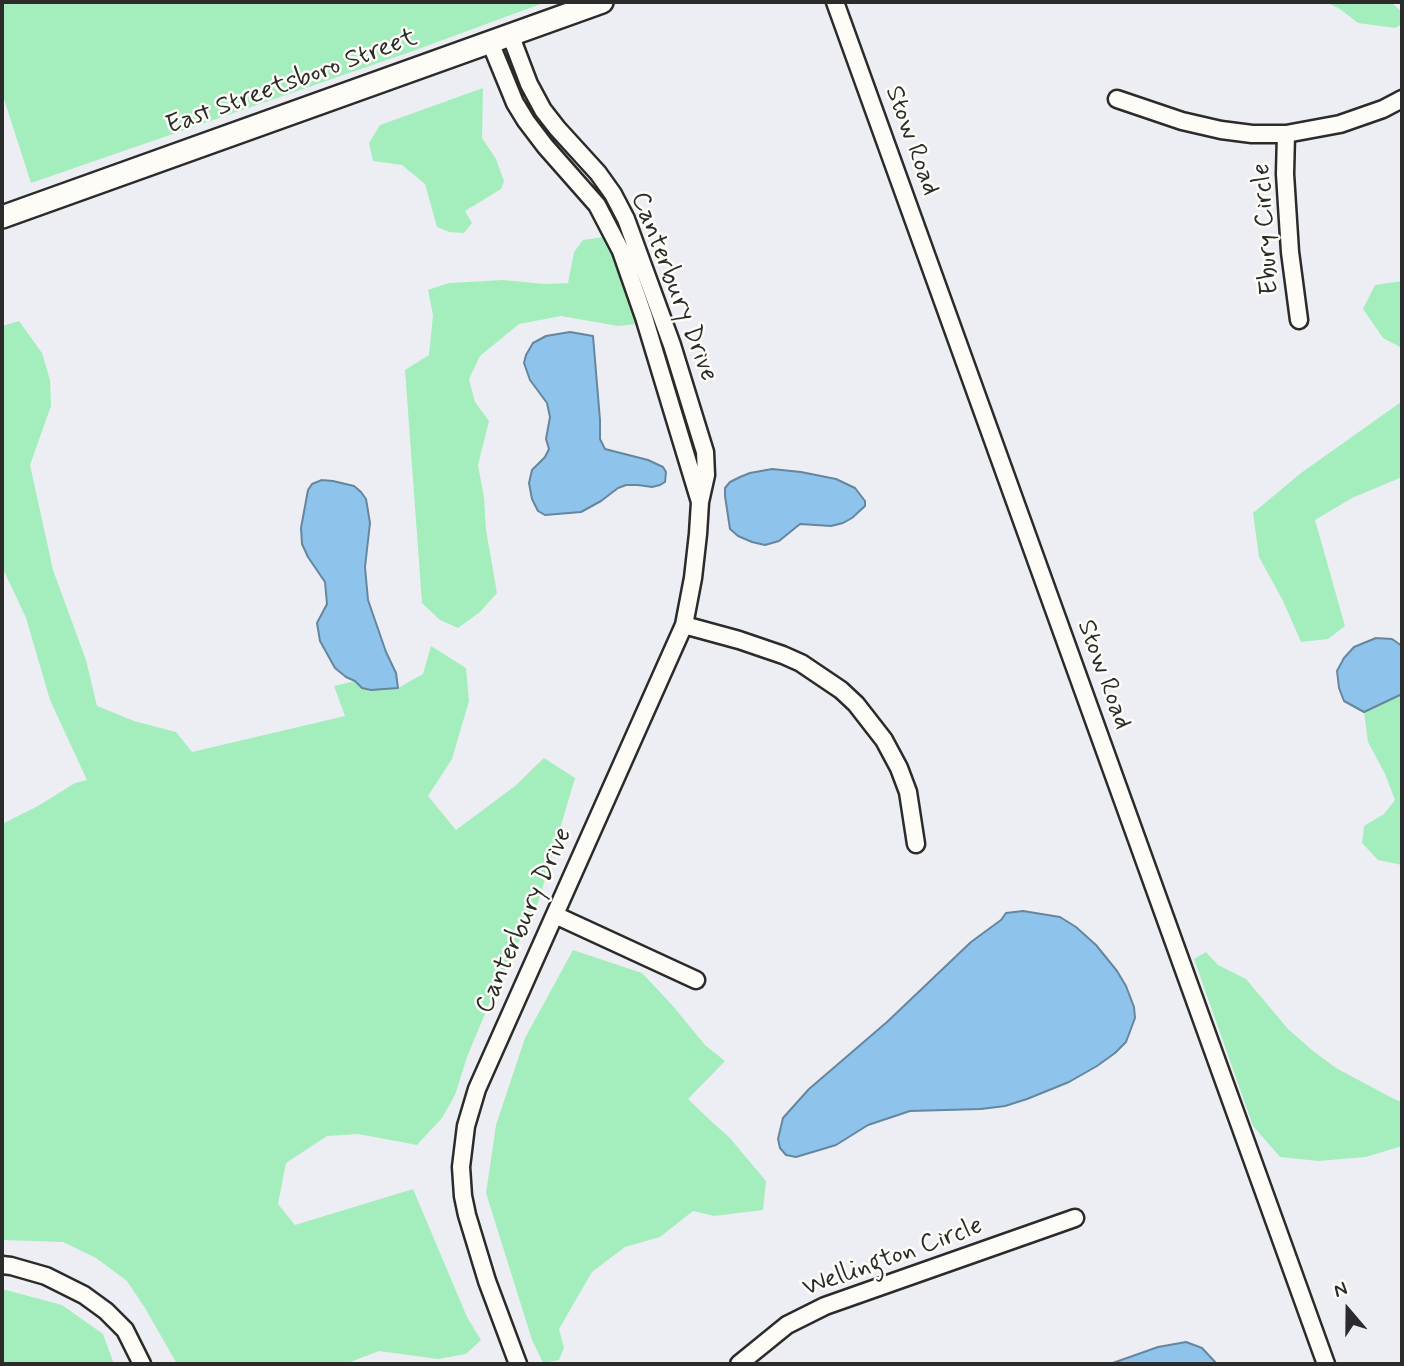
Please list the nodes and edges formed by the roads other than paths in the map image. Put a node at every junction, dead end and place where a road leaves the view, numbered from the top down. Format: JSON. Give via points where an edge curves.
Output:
{"nodes":[{"id":1,"x":602,"y":2,"type":"edge"},
{"id":2,"x":835,"y":2,"type":"edge"},
{"id":3,"x":510,"y":34,"type":"junction"},
{"id":4,"x":489,"y":42,"type":"junction"},
{"id":5,"x":1117,"y":99,"type":"dead end"},
{"id":6,"x":1402,"y":99,"type":"edge"},
{"id":7,"x":1286,"y":134,"type":"junction"},
{"id":8,"x":2,"y":217,"type":"edge"},
{"id":9,"x":632,"y":234,"type":"junction"},
{"id":10,"x":616,"y":241,"type":"junction"},
{"id":11,"x":1299,"y":320,"type":"dead end"},
{"id":12,"x":666,"y":325,"type":"junction"},
{"id":13,"x":648,"y":331,"type":"junction"},
{"id":14,"x":692,"y":407,"type":"junction"},
{"id":15,"x":673,"y":412,"type":"junction"},
{"id":16,"x":700,"y":502,"type":"junction"},
{"id":17,"x":684,"y":625,"type":"junction"},
{"id":18,"x":916,"y":844,"type":"dead end"},
{"id":19,"x":555,"y":915,"type":"junction"},
{"id":20,"x":696,"y":980,"type":"dead end"},
{"id":21,"x":1075,"y":1219,"type":"dead end"},
{"id":22,"x":2,"y":1265,"type":"edge"},
{"id":23,"x":142,"y":1364,"type":"edge"},
{"id":24,"x":518,"y":1364,"type":"edge"},
{"id":25,"x":739,"y":1364,"type":"edge"},
{"id":26,"x":1326,"y":1364,"type":"edge"}],
"edges":[{"from":1,"to":3,"type":"main road","name":"East Streetsboro Street"},
{"from":2,"to":26,"type":"street","name":"Stow Road"},
{"from":3,"to":4,"type":"main road","name":"East Streetsboro Street"},
{"from":3,"to":9,"type":"street","name":"Canterbury Drive","via":[[543,110],[598,173]]},
{"from":4,"to":8,"type":"main road","name":"East Streetsboro Street"},
{"from":4,"to":10,"type":"street","name":"Canterbury Drive","via":[[526,121],[597,205]]},
{"from":5,"to":7,"type":"street","via":[[1221,130]]},
{"from":6,"to":7,"type":"street","via":[[1340,124]]},
{"from":7,"to":11,"type":"street","name":"Ebury Circle","via":[[1290,252]]},
{"from":9,"to":10,"type":"street"},
{"from":9,"to":12,"type":"street","name":"Canterbury Drive"},
{"from":10,"to":13,"type":"street","name":"Canterbury Drive"},
{"from":12,"to":13,"type":"street"},
{"from":12,"to":14,"type":"street","name":"Canterbury Drive"},
{"from":13,"to":15,"type":"street","name":"Canterbury Drive"},
{"from":14,"to":15,"type":"street"},
{"from":14,"to":16,"type":"street","name":"Canterbury Drive","via":[[705,452]]},
{"from":15,"to":16,"type":"street","name":"Canterbury Drive"},
{"from":16,"to":17,"type":"street","name":"Canterbury Drive"},
{"from":17,"to":18,"type":"street","via":[[783,654],[856,704],[899,768],[908,792]]},
{"from":17,"to":19,"type":"street","name":"Canterbury Drive"},
{"from":19,"to":20,"type":"street"},
{"from":19,"to":24,"type":"street","name":"Canterbury Drive","via":[[477,1089],[462,1149],[467,1215]]},
{"from":21,"to":25,"type":"street","name":"Wellington Circle","via":[[825,1306],[787,1325]]},
{"from":22,"to":23,"type":"street","via":[[46,1276],[84,1295],[125,1330]]}]}
